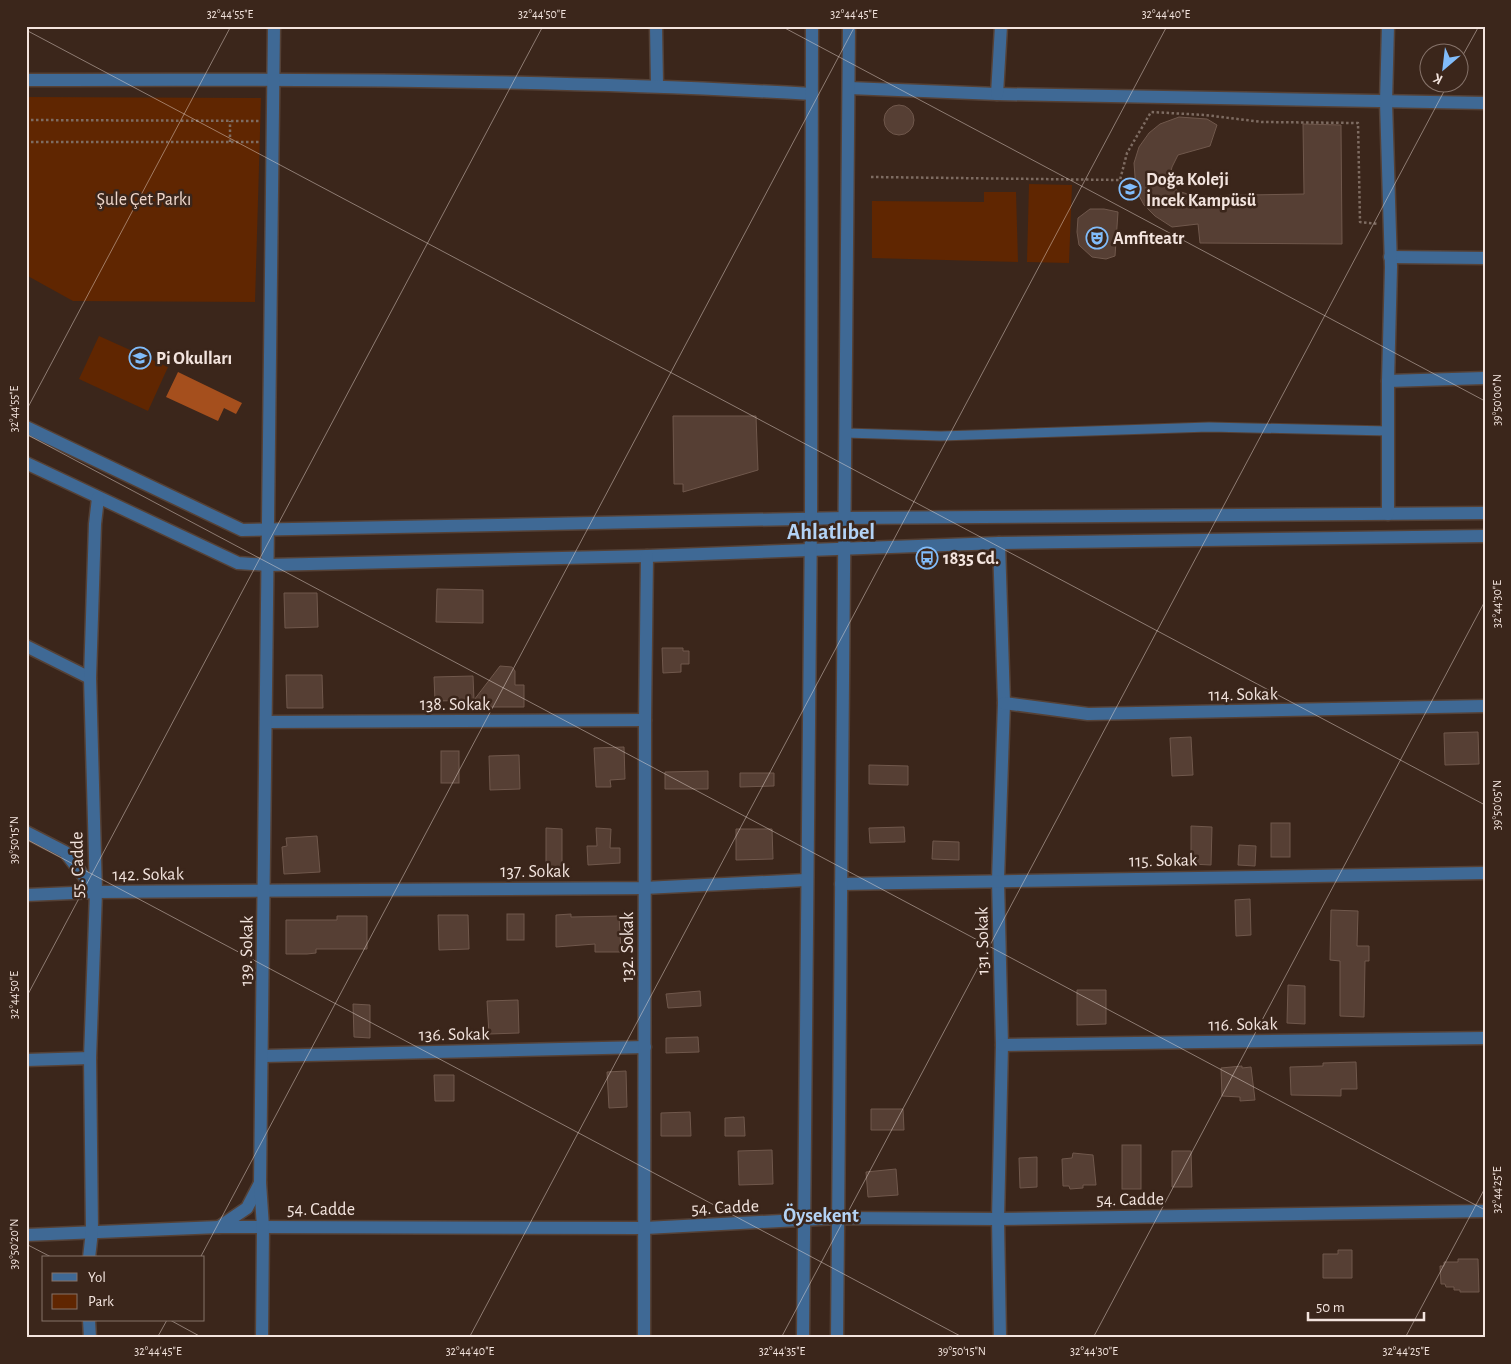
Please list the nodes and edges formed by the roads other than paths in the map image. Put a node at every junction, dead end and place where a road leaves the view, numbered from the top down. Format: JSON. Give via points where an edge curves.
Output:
{"nodes":[{"id":1,"x":274,"y":26,"type":"edge"},
{"id":2,"x":656,"y":26,"type":"edge"},
{"id":3,"x":812,"y":26,"type":"edge"},
{"id":4,"x":849,"y":26,"type":"edge"},
{"id":5,"x":1001,"y":26,"type":"edge"},
{"id":6,"x":1388,"y":26,"type":"edge"},
{"id":7,"x":26,"y":80,"type":"edge"},
{"id":8,"x":273,"y":80,"type":"junction"},
{"id":9,"x":657,"y":85,"type":"junction"},
{"id":10,"x":849,"y":88,"type":"junction"},
{"id":11,"x":812,"y":94,"type":"junction"},
{"id":12,"x":997,"y":94,"type":"junction"},
{"id":13,"x":1386,"y":102,"type":"junction"},
{"id":14,"x":1485,"y":103,"type":"edge"},
{"id":15,"x":1390,"y":257,"type":"junction"},
{"id":16,"x":1485,"y":258,"type":"edge"},
{"id":17,"x":1485,"y":378,"type":"edge"},
{"id":18,"x":1388,"y":381,"type":"junction"},
{"id":19,"x":26,"y":427,"type":"edge"},
{"id":20,"x":1388,"y":430,"type":"junction"},
{"id":21,"x":846,"y":433,"type":"junction"},
{"id":22,"x":26,"y":463,"type":"edge"},
{"id":23,"x":98,"y":498,"type":"junction"},
{"id":24,"x":1485,"y":513,"type":"edge"},
{"id":25,"x":1388,"y":514,"type":"junction"},
{"id":26,"x":845,"y":518,"type":"junction"},
{"id":27,"x":811,"y":519,"type":"junction"},
{"id":28,"x":268,"y":530,"type":"junction"},
{"id":29,"x":1485,"y":536,"type":"edge"},
{"id":30,"x":999,"y":544,"type":"junction"},
{"id":31,"x":845,"y":549,"type":"junction"},
{"id":32,"x":809,"y":550,"type":"junction"},
{"id":33,"x":648,"y":556,"type":"junction"},
{"id":34,"x":268,"y":564,"type":"junction"},
{"id":35,"x":26,"y":646,"type":"edge"},
{"id":36,"x":90,"y":678,"type":"junction"},
{"id":37,"x":1004,"y":703,"type":"junction"},
{"id":38,"x":1485,"y":706,"type":"edge"},
{"id":39,"x":645,"y":720,"type":"junction"},
{"id":40,"x":266,"y":722,"type":"junction"},
{"id":41,"x":26,"y":832,"type":"edge"},
{"id":42,"x":1485,"y":873,"type":"edge"},
{"id":43,"x":806,"y":880,"type":"junction"},
{"id":44,"x":998,"y":880,"type":"junction"},
{"id":45,"x":841,"y":884,"type":"junction"},
{"id":46,"x":644,"y":888,"type":"junction"},
{"id":47,"x":264,"y":890,"type":"junction"},
{"id":48,"x":96,"y":892,"type":"junction"},
{"id":49,"x":26,"y":895,"type":"edge"},
{"id":50,"x":1485,"y":1038,"type":"edge"},
{"id":51,"x":1002,"y":1045,"type":"junction"},
{"id":52,"x":645,"y":1048,"type":"junction"},
{"id":53,"x":263,"y":1056,"type":"junction"},
{"id":54,"x":90,"y":1058,"type":"junction"},
{"id":55,"x":26,"y":1060,"type":"edge"},
{"id":56,"x":260,"y":1183,"type":"junction"},
{"id":57,"x":1485,"y":1212,"type":"edge"},
{"id":58,"x":838,"y":1218,"type":"junction"},
{"id":59,"x":998,"y":1219,"type":"junction"},
{"id":60,"x":802,"y":1220,"type":"junction"},
{"id":61,"x":219,"y":1227,"type":"junction"},
{"id":62,"x":263,"y":1227,"type":"junction"},
{"id":63,"x":644,"y":1228,"type":"junction"},
{"id":64,"x":92,"y":1231,"type":"junction"},
{"id":65,"x":26,"y":1235,"type":"edge"},
{"id":66,"x":89,"y":1256,"type":"edge"},
{"id":67,"x":89,"y":1322,"type":"edge"},
{"id":68,"x":90,"y":1338,"type":"edge"},
{"id":69,"x":262,"y":1338,"type":"edge"},
{"id":70,"x":644,"y":1338,"type":"edge"},
{"id":71,"x":803,"y":1338,"type":"edge"},
{"id":72,"x":837,"y":1338,"type":"edge"},
{"id":73,"x":1000,"y":1338,"type":"edge"}],
"edges":[{"from":1,"to":8,"type":"street","name":"139. Sokak"},
{"from":2,"to":9,"type":"street"},
{"from":3,"to":11,"type":"street"},
{"from":4,"to":10,"type":"street"},
{"from":5,"to":12,"type":"street"},
{"from":6,"to":13,"type":"street"},
{"from":7,"to":8,"type":"street"},
{"from":8,"to":9,"type":"street"},
{"from":8,"to":28,"type":"street","name":"139. Sokak"},
{"from":9,"to":11,"type":"street"},
{"from":10,"to":12,"type":"street"},
{"from":10,"to":21,"type":"street"},
{"from":11,"to":27,"type":"street"},
{"from":12,"to":13,"type":"street"},
{"from":13,"to":14,"type":"street"},
{"from":13,"to":15,"type":"street"},
{"from":15,"to":16,"type":"street"},
{"from":15,"to":18,"type":"street"},
{"from":17,"to":18,"type":"street"},
{"from":18,"to":20,"type":"street"},
{"from":19,"to":28,"type":"street","via":[[242,530]]},
{"from":20,"to":21,"type":"lane","via":[[1209,427],[941,436]]},
{"from":20,"to":25,"type":"street"},
{"from":21,"to":26,"type":"street"},
{"from":22,"to":23,"type":"street"},
{"from":23,"to":34,"type":"street","via":[[238,563]]},
{"from":23,"to":36,"type":"street","name":"55. Cadde","via":[[94,524]]},
{"from":24,"to":25,"type":"street"},
{"from":25,"to":26,"type":"street"},
{"from":26,"to":27,"type":"street"},
{"from":26,"to":31,"type":"street"},
{"from":27,"to":28,"type":"street"},
{"from":27,"to":32,"type":"street"},
{"from":28,"to":34,"type":"street","name":"139. Sokak"},
{"from":29,"to":30,"type":"street"},
{"from":30,"to":31,"type":"street"},
{"from":30,"to":37,"type":"street","name":"131. Sokak"},
{"from":31,"to":32,"type":"street"},
{"from":31,"to":45,"type":"street"},
{"from":32,"to":33,"type":"street"},
{"from":32,"to":43,"type":"street"},
{"from":33,"to":34,"type":"street"},
{"from":33,"to":39,"type":"street","name":"132. Sokak"},
{"from":34,"to":40,"type":"street","name":"139. Sokak"},
{"from":35,"to":36,"type":"street"},
{"from":36,"to":48,"type":"street","name":"55. Cadde"},
{"from":37,"to":38,"type":"street","name":"114. Sokak","via":[[1088,714]]},
{"from":37,"to":44,"type":"street","name":"131. Sokak"},
{"from":39,"to":40,"type":"street","name":"138. Sokak"},
{"from":39,"to":46,"type":"street","name":"132. Sokak"},
{"from":40,"to":47,"type":"street","name":"139. Sokak"},
{"from":41,"to":48,"type":"street","name":"142. Sokak","via":[[65,852]]},
{"from":42,"to":44,"type":"street","name":"115. Sokak"},
{"from":43,"to":46,"type":"street","name":"137. Sokak"},
{"from":43,"to":60,"type":"street"},
{"from":44,"to":45,"type":"street","name":"115. Sokak"},
{"from":44,"to":51,"type":"street","name":"131. Sokak"},
{"from":45,"to":58,"type":"street"},
{"from":46,"to":47,"type":"street","name":"137. Sokak"},
{"from":46,"to":52,"type":"street","name":"132. Sokak"},
{"from":47,"to":48,"type":"street","name":"142. Sokak"},
{"from":47,"to":53,"type":"street","name":"139. Sokak"},
{"from":48,"to":49,"type":"street"},
{"from":48,"to":54,"type":"street","name":"55. Cadde"},
{"from":50,"to":51,"type":"street","name":"116. Sokak"},
{"from":51,"to":59,"type":"street","name":"131. Sokak"},
{"from":52,"to":53,"type":"street","name":"136. Sokak"},
{"from":52,"to":63,"type":"street","name":"132. Sokak"},
{"from":53,"to":56,"type":"street","name":"139. Sokak"},
{"from":54,"to":55,"type":"street"},
{"from":54,"to":64,"type":"street","name":"55. Cadde"},
{"from":56,"to":61,"type":"street","via":[[247,1208]]},
{"from":56,"to":62,"type":"street","name":"139. Sokak"},
{"from":57,"to":59,"type":"street","name":"54. Cadde"},
{"from":58,"to":59,"type":"street","name":"54. Cadde"},
{"from":58,"to":60,"type":"street","name":"54. Cadde"},
{"from":58,"to":72,"type":"street"},
{"from":59,"to":73,"type":"street","name":"131. Sokak"},
{"from":60,"to":63,"type":"street","name":"54. Cadde"},
{"from":60,"to":71,"type":"street"},
{"from":61,"to":62,"type":"street","name":"54. Cadde"},
{"from":61,"to":64,"type":"street","name":"54. Cadde"},
{"from":62,"to":63,"type":"street","name":"54. Cadde"},
{"from":62,"to":69,"type":"street","name":"139. Sokak"},
{"from":63,"to":70,"type":"street","name":"132. Sokak"},
{"from":64,"to":65,"type":"street","name":"54. Cadde"},
{"from":64,"to":66,"type":"street","name":"55. Cadde"},
{"from":67,"to":68,"type":"street"}]}
